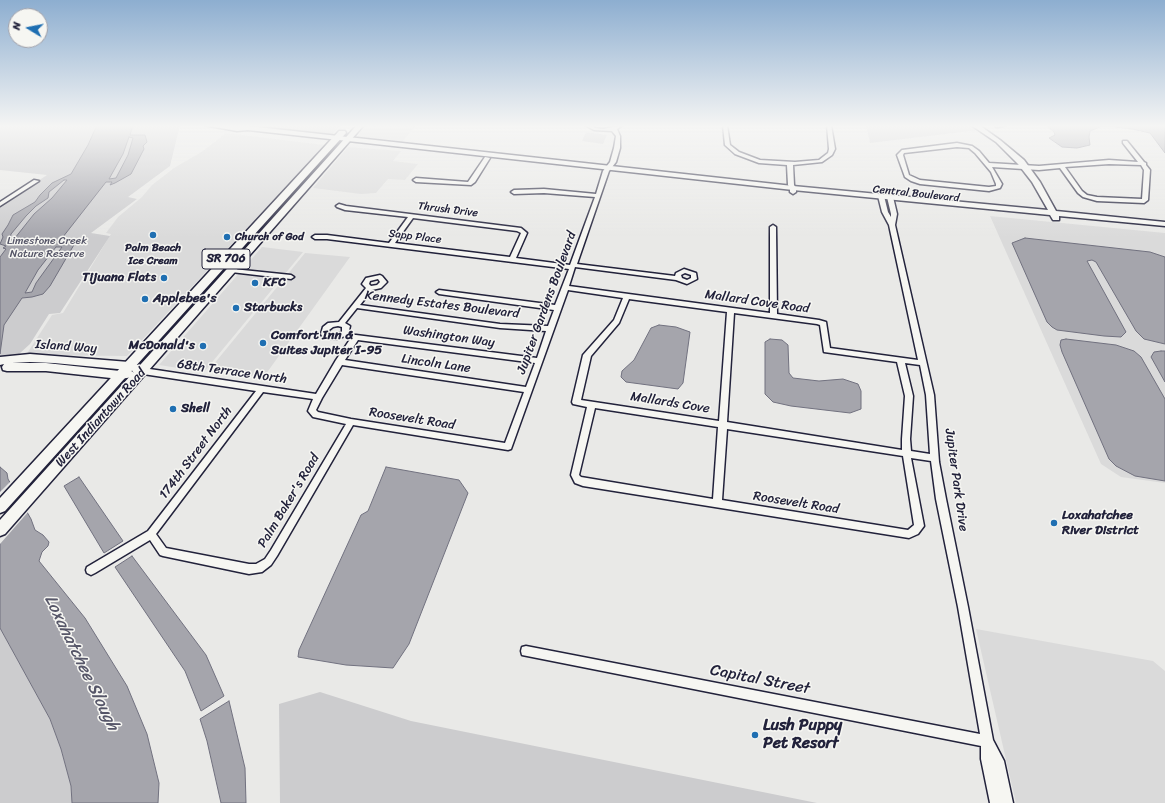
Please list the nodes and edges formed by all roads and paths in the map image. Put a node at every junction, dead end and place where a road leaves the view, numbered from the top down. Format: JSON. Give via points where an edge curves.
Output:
{"nodes":[{"id":1,"x":321,"y":162,"type":"edge"},
{"id":2,"x":323,"y":162,"type":"edge"},
{"id":3,"x":484,"y":162,"type":"edge"},
{"id":4,"x":549,"y":162,"type":"edge"},
{"id":5,"x":613,"y":162,"type":"edge"},
{"id":6,"x":775,"y":162,"type":"edge"},
{"id":7,"x":806,"y":162,"type":"edge"},
{"id":8,"x":903,"y":162,"type":"edge"},
{"id":9,"x":987,"y":162,"type":"edge"},
{"id":10,"x":1021,"y":162,"type":"edge"},
{"id":11,"x":1105,"y":162,"type":"edge"},
{"id":12,"x":1117,"y":162,"type":"edge"},
{"id":13,"x":792,"y":164,"type":"junction"},
{"id":14,"x":1144,"y":164,"type":"joint"},
{"id":15,"x":989,"y":165,"type":"junction"},
{"id":16,"x":1062,"y":167,"type":"junction"},
{"id":17,"x":1026,"y":168,"type":"junction"},
{"id":18,"x":607,"y":169,"type":"junction"},
{"id":19,"x":416,"y":180,"type":"dead end"},
{"id":20,"x":36,"y":181,"type":"dead end"},
{"id":21,"x":793,"y":190,"type":"junction"},
{"id":22,"x":514,"y":192,"type":"dead end"},
{"id":23,"x":598,"y":196,"type":"junction"},
{"id":24,"x":886,"y":199,"type":"junction"},
{"id":25,"x":0,"y":204,"type":"edge"},
{"id":26,"x":339,"y":206,"type":"dead end"},
{"id":27,"x":412,"y":216,"type":"junction"},
{"id":28,"x":1054,"y":216,"type":"junction"},
{"id":29,"x":1165,"y":224,"type":"edge"},
{"id":30,"x":773,"y":226,"type":"dead end"},
{"id":31,"x":1165,"y":229,"type":"edge"},
{"id":32,"x":315,"y":237,"type":"dead end"},
{"id":33,"x":391,"y":244,"type":"junction"},
{"id":34,"x":512,"y":259,"type":"junction"},
{"id":35,"x":573,"y":265,"type":"junction"},
{"id":36,"x":234,"y":269,"type":"junction"},
{"id":37,"x":678,"y":278,"type":"dead end"},
{"id":38,"x":370,"y":288,"type":"dead end"},
{"id":39,"x":565,"y":288,"type":"junction"},
{"id":40,"x":439,"y":292,"type":"dead end"},
{"id":41,"x":626,"y":296,"type":"junction"},
{"id":42,"x":355,"y":306,"type":"junction"},
{"id":43,"x":558,"y":308,"type":"junction"},
{"id":44,"x":731,"y":310,"type":"junction"},
{"id":45,"x":774,"y":316,"type":"junction"},
{"id":46,"x":341,"y":324,"type":"dead end"},
{"id":47,"x":551,"y":329,"type":"junction"},
{"id":48,"x":900,"y":360,"type":"junction"},
{"id":49,"x":539,"y":361,"type":"junction"},
{"id":50,"x":339,"y":362,"type":"junction"},
{"id":51,"x":922,"y":363,"type":"junction"},
{"id":52,"x":3,"y":364,"type":"edge"},
{"id":53,"x":125,"y":371,"type":"junction"},
{"id":54,"x":143,"y":371,"type":"junction"},
{"id":55,"x":262,"y":388,"type":"junction"},
{"id":56,"x":529,"y":390,"type":"junction"},
{"id":57,"x":318,"y":397,"type":"junction"},
{"id":58,"x":592,"y":404,"type":"junction"},
{"id":59,"x":351,"y":422,"type":"junction"},
{"id":60,"x":723,"y":424,"type":"junction"},
{"id":61,"x":508,"y":447,"type":"joint"},
{"id":62,"x":907,"y":455,"type":"junction"},
{"id":63,"x":935,"y":460,"type":"junction"},
{"id":64,"x":717,"y":504,"type":"junction"},
{"id":65,"x":0,"y":507,"type":"edge"},
{"id":66,"x":0,"y":530,"type":"edge"},
{"id":67,"x":151,"y":534,"type":"junction"},
{"id":68,"x":91,"y":570,"type":"dead end"},
{"id":69,"x":526,"y":651,"type":"dead end"},
{"id":70,"x":987,"y":741,"type":"junction"},
{"id":71,"x":996,"y":803,"type":"edge"},
{"id":72,"x":1007,"y":803,"type":"edge"}],
"edges":[{"from":1,"to":53,"type":"main road","name":"West Indiantown Road","number":"SR 706"},
{"from":2,"to":36,"type":"main road","name":"West Indiantown Road","number":"SR 706"},
{"from":3,"to":19,"type":"street","via":[[469,184]]},
{"from":4,"to":18,"type":"street","name":"Central Boulevard"},
{"from":5,"to":18,"type":"street","name":"Jupiter Gardens Boulevard"},
{"from":6,"to":13,"type":"street"},
{"from":7,"to":13,"type":"street"},
{"from":8,"to":15,"type":"street","via":[[907,176],[920,182],[996,188],[999,184]]},
{"from":9,"to":15,"type":"street"},
{"from":10,"to":17,"type":"street"},
{"from":11,"to":16,"type":"street"},
{"from":12,"to":14,"type":"street"},
{"from":13,"to":21,"type":"street","via":[[796,186]]},
{"from":14,"to":16,"type":"street","via":[[1148,174],[1145,200],[1140,203],[1085,196]]},
{"from":15,"to":17,"type":"street"},
{"from":16,"to":17,"type":"street"},
{"from":17,"to":28,"type":"street"},
{"from":18,"to":21,"type":"street","name":"Central Boulevard"},
{"from":18,"to":23,"type":"street","name":"Jupiter Gardens Boulevard"},
{"from":20,"to":25,"type":"street"},
{"from":21,"to":24,"type":"street","name":"Central Boulevard"},
{"from":22,"to":23,"type":"street","via":[[544,190]]},
{"from":23,"to":35,"type":"street","name":"Jupiter Gardens Boulevard"},
{"from":24,"to":28,"type":"street","name":"Central Boulevard"},
{"from":24,"to":51,"type":"street","name":"Jupiter Park Drive","via":[[894,214],[892,225]]},
{"from":26,"to":27,"type":"street","name":"Thrush Drive"},
{"from":27,"to":33,"type":"street"},
{"from":27,"to":34,"type":"street","name":"Thrush Drive","via":[[519,228],[524,233]]},
{"from":28,"to":29,"type":"street","name":"Central Boulevard"},
{"from":28,"to":31,"type":"street","name":"Central Boulevard"},
{"from":30,"to":45,"type":"street"},
{"from":32,"to":33,"type":"street","name":"Sapp Place"},
{"from":33,"to":34,"type":"street","name":"Sapp Place"},
{"from":34,"to":35,"type":"street","name":"Sapp Place"},
{"from":35,"to":37,"type":"street","name":"Sapp Place"},
{"from":35,"to":39,"type":"street","name":"Jupiter Gardens Boulevard"},
{"from":36,"to":36,"type":"street","via":[[293,276],[249,273]]},
{"from":36,"to":54,"type":"main road","name":"West Indiantown Road","number":"SR 706"},
{"from":38,"to":42,"type":"street"},
{"from":39,"to":41,"type":"street","name":"Mallard Cove Road"},
{"from":39,"to":43,"type":"street","name":"Jupiter Gardens Boulevard"},
{"from":40,"to":43,"type":"street"},
{"from":41,"to":44,"type":"street","name":"Mallard Cove Road"},
{"from":41,"to":58,"type":"street","name":"Mallards Cove","via":[[617,321],[587,355],[576,402]]},
{"from":42,"to":46,"type":"street"},
{"from":42,"to":47,"type":"street","name":"Kennedy Estates Boulevard","via":[[500,326]]},
{"from":43,"to":47,"type":"street","name":"Jupiter Gardens Boulevard"},
{"from":44,"to":45,"type":"street","name":"Mallard Cove Road"},
{"from":44,"to":60,"type":"street"},
{"from":45,"to":48,"type":"street","name":"Mallard Cove Road","via":[[823,324],[827,350]]},
{"from":47,"to":49,"type":"street","name":"Jupiter Gardens Boulevard"},
{"from":48,"to":51,"type":"street","name":"Mallard Cove Road"},
{"from":48,"to":62,"type":"street","name":"Roosevelt Road","via":[[909,396]]},
{"from":49,"to":50,"type":"street","name":"Washington Way","via":[[356,337]]},
{"from":49,"to":56,"type":"street","name":"Jupiter Gardens Boulevard"},
{"from":50,"to":56,"type":"street","name":"Lincoln Lane"},
{"from":50,"to":57,"type":"street"},
{"from":51,"to":63,"type":"street","name":"Jupiter Park Drive","via":[[930,395]]},
{"from":52,"to":53,"type":"street","name":"Island Way"},
{"from":53,"to":54,"type":"street","name":"Island Way"},
{"from":53,"to":65,"type":"main road","name":"West Indiantown Road","number":"SR 706"},
{"from":54,"to":55,"type":"street","name":"68th Terrace North"},
{"from":54,"to":66,"type":"main road","name":"West Indiantown Road","number":"SR 706"},
{"from":55,"to":57,"type":"street","name":"68th Terrace North"},
{"from":55,"to":67,"type":"street","name":"174th Street North"},
{"from":56,"to":61,"type":"street","name":"Jupiter Gardens Boulevard"},
{"from":57,"to":59,"type":"street","name":"Roosevelt Road","via":[[312,411],[316,415]]},
{"from":58,"to":60,"type":"street","name":"Mallards Cove"},
{"from":58,"to":64,"type":"street","name":"Roosevelt Road","via":[[575,475],[578,480]]},
{"from":59,"to":61,"type":"street","name":"Roosevelt Road"},
{"from":59,"to":67,"type":"street","name":"Palm Baker's Road","via":[[274,553],[268,562],[258,569],[163,552]]},
{"from":60,"to":62,"type":"street","name":"Mallards Cove","via":[[879,450],[888,454]]},
{"from":60,"to":64,"type":"street"},
{"from":62,"to":63,"type":"street","name":"Mallards Cove"},
{"from":62,"to":64,"type":"street","name":"Roosevelt Road","via":[[919,526],[909,534]]},
{"from":63,"to":70,"type":"street","name":"Jupiter Park Drive"},
{"from":67,"to":68,"type":"street"},
{"from":69,"to":70,"type":"street","name":"Capital Street"},
{"from":70,"to":71,"type":"street","name":"Jupiter Park Drive","via":[[987,759]]},
{"from":70,"to":72,"type":"street","name":"Jupiter Park Drive","via":[[998,761]]}]}
